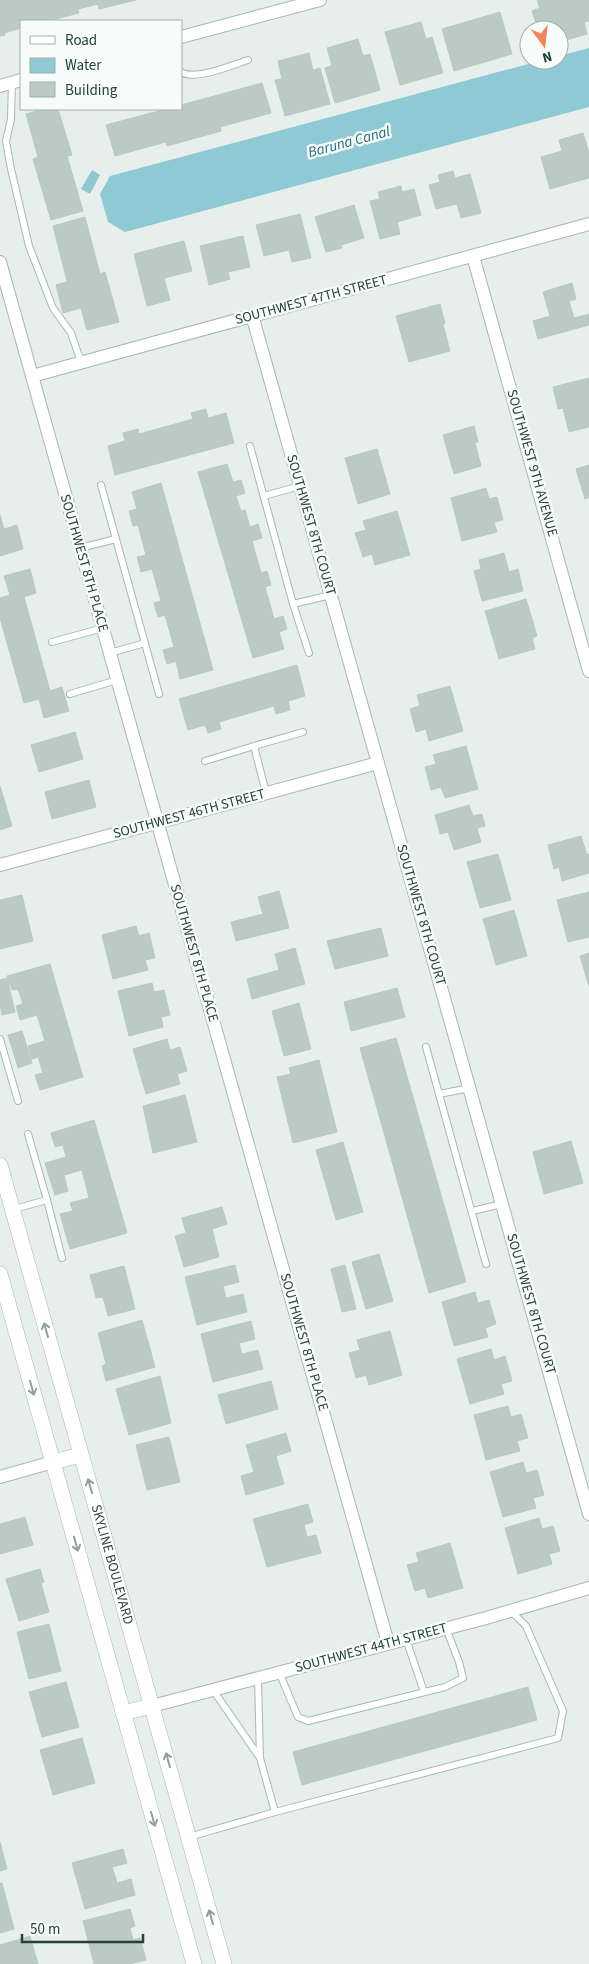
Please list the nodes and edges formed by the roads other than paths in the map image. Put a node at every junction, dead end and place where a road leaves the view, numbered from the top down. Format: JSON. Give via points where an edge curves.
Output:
{"nodes":[{"id":1,"x":320,"y":0,"type":"edge"},
{"id":2,"x":182,"y":37,"type":"edge"},
{"id":3,"x":248,"y":60,"type":"dead end"},
{"id":4,"x":182,"y":73,"type":"edge"},
{"id":5,"x":11,"y":83,"type":"edge"},
{"id":6,"x":589,"y":224,"type":"edge"},
{"id":7,"x":473,"y":256,"type":"junction"},
{"id":8,"x":0,"y":262,"type":"edge"},
{"id":9,"x":252,"y":315,"type":"junction"},
{"id":10,"x":81,"y":362,"type":"junction"},
{"id":11,"x":32,"y":376,"type":"junction"},
{"id":12,"x":250,"y":446,"type":"dead end"},
{"id":13,"x":101,"y":485,"type":"dead end"},
{"id":14,"x":300,"y":486,"type":"junction"},
{"id":15,"x":264,"y":496,"type":"junction"},
{"id":16,"x":116,"y":539,"type":"junction"},
{"id":17,"x":80,"y":548,"type":"junction"},
{"id":18,"x":331,"y":596,"type":"junction"},
{"id":19,"x":293,"y":604,"type":"junction"},
{"id":20,"x":103,"y":628,"type":"junction"},
{"id":21,"x":52,"y":642,"type":"dead end"},
{"id":22,"x":145,"y":643,"type":"junction"},
{"id":23,"x":110,"y":653,"type":"junction"},
{"id":24,"x":309,"y":653,"type":"dead end"},
{"id":25,"x":589,"y":671,"type":"edge"},
{"id":26,"x":117,"y":680,"type":"junction"},
{"id":27,"x":70,"y":694,"type":"dead end"},
{"id":28,"x":159,"y":694,"type":"dead end"},
{"id":29,"x":303,"y":732,"type":"dead end"},
{"id":30,"x":254,"y":746,"type":"junction"},
{"id":31,"x":205,"y":761,"type":"dead end"},
{"id":32,"x":378,"y":763,"type":"junction"},
{"id":33,"x":266,"y":793,"type":"junction"},
{"id":34,"x":157,"y":823,"type":"junction"},
{"id":35,"x":0,"y":865,"type":"edge"},
{"id":36,"x":0,"y":1039,"type":"edge"},
{"id":37,"x":426,"y":1047,"type":"dead end"},
{"id":38,"x":470,"y":1088,"type":"junction"},
{"id":39,"x":439,"y":1094,"type":"junction"},
{"id":40,"x":18,"y":1101,"type":"dead end"},
{"id":41,"x":28,"y":1134,"type":"dead end"},
{"id":42,"x":0,"y":1165,"type":"edge"},
{"id":43,"x":47,"y":1200,"type":"junction"},
{"id":44,"x":502,"y":1204,"type":"junction"},
{"id":45,"x":12,"y":1209,"type":"junction"},
{"id":46,"x":472,"y":1210,"type":"junction"},
{"id":47,"x":62,"y":1258,"type":"dead end"},
{"id":48,"x":486,"y":1264,"type":"dead end"},
{"id":49,"x":0,"y":1274,"type":"edge"},
{"id":50,"x":81,"y":1455,"type":"junction"},
{"id":51,"x":53,"y":1462,"type":"junction"},
{"id":52,"x":0,"y":1477,"type":"edge"},
{"id":53,"x":589,"y":1514,"type":"edge"},
{"id":54,"x":589,"y":1588,"type":"edge"},
{"id":55,"x":511,"y":1611,"type":"junction"},
{"id":56,"x":446,"y":1628,"type":"junction"},
{"id":57,"x":406,"y":1638,"type":"junction"},
{"id":58,"x":388,"y":1643,"type":"junction"},
{"id":59,"x":279,"y":1672,"type":"junction"},
{"id":60,"x":258,"y":1678,"type":"junction"},
{"id":61,"x":213,"y":1690,"type":"junction"},
{"id":62,"x":424,"y":1692,"type":"junction"},
{"id":63,"x":152,"y":1706,"type":"junction"},
{"id":64,"x":123,"y":1713,"type":"junction"},
{"id":65,"x":260,"y":1758,"type":"junction"},
{"id":66,"x":275,"y":1812,"type":"junction"},
{"id":67,"x":189,"y":1837,"type":"junction"},
{"id":68,"x":194,"y":1964,"type":"edge"},
{"id":69,"x":224,"y":1964,"type":"edge"}],
"edges":[{"from":1,"to":2,"type":"street"},
{"from":3,"to":4,"type":"lane","via":[[206,73]]},
{"from":5,"to":10,"type":"lane","via":[[11,120],[6,141],[29,246],[53,308],[71,333]]},
{"from":6,"to":7,"type":"street","name":"SOUTHWEST 47TH STREET"},
{"from":7,"to":9,"type":"street","name":"SOUTHWEST 47TH STREET"},
{"from":7,"to":25,"type":"street","name":"SOUTHWEST 9TH AVENUE"},
{"from":8,"to":11,"type":"street","name":"SOUTHWEST 8TH PLACE"},
{"from":9,"to":10,"type":"street","name":"SOUTHWEST 47TH STREET"},
{"from":9,"to":14,"type":"street","name":"SOUTHWEST 8TH COURT"},
{"from":10,"to":11,"type":"street","name":"SOUTHWEST 47TH STREET"},
{"from":11,"to":17,"type":"street","name":"SOUTHWEST 8TH PLACE"},
{"from":12,"to":15,"type":"lane"},
{"from":13,"to":16,"type":"lane"},
{"from":14,"to":15,"type":"lane"},
{"from":14,"to":18,"type":"street","name":"SOUTHWEST 8TH COURT"},
{"from":15,"to":19,"type":"lane"},
{"from":16,"to":17,"type":"lane"},
{"from":16,"to":22,"type":"lane"},
{"from":17,"to":20,"type":"street","name":"SOUTHWEST 8TH PLACE"},
{"from":18,"to":19,"type":"lane"},
{"from":18,"to":32,"type":"street","name":"SOUTHWEST 8TH COURT"},
{"from":19,"to":24,"type":"lane"},
{"from":20,"to":21,"type":"lane"},
{"from":20,"to":23,"type":"street","name":"SOUTHWEST 8TH PLACE"},
{"from":22,"to":23,"type":"lane"},
{"from":22,"to":28,"type":"lane"},
{"from":23,"to":26,"type":"street","name":"SOUTHWEST 8TH PLACE"},
{"from":26,"to":27,"type":"lane"},
{"from":26,"to":34,"type":"street","name":"SOUTHWEST 8TH PLACE"},
{"from":29,"to":30,"type":"lane"},
{"from":30,"to":31,"type":"lane"},
{"from":30,"to":33,"type":"lane"},
{"from":32,"to":33,"type":"street","name":"SOUTHWEST 46TH STREET"},
{"from":32,"to":38,"type":"street","name":"SOUTHWEST 8TH COURT"},
{"from":33,"to":34,"type":"street","name":"SOUTHWEST 46TH STREET"},
{"from":34,"to":35,"type":"street","name":"SOUTHWEST 46TH STREET"},
{"from":34,"to":58,"type":"street","name":"SOUTHWEST 8TH PLACE"},
{"from":36,"to":40,"type":"lane"},
{"from":37,"to":39,"type":"lane"},
{"from":38,"to":39,"type":"lane"},
{"from":38,"to":44,"type":"street","name":"SOUTHWEST 8TH COURT"},
{"from":39,"to":46,"type":"lane"},
{"from":41,"to":43,"type":"lane"},
{"from":42,"to":45,"type":"street","name":"SKYLINE BOULEVARD"},
{"from":43,"to":45,"type":"lane"},
{"from":43,"to":47,"type":"lane"},
{"from":44,"to":46,"type":"lane"},
{"from":44,"to":53,"type":"street","name":"SOUTHWEST 8TH COURT"},
{"from":50,"to":45,"type":"street","name":"SKYLINE BOULEVARD","one_way":true},
{"from":46,"to":48,"type":"lane"},
{"from":49,"to":51,"type":"street","name":"SKYLINE BOULEVARD","one_way":true},
{"from":50,"to":51,"type":"street"},
{"from":63,"to":50,"type":"street","name":"SKYLINE BOULEVARD","one_way":true},
{"from":51,"to":52,"type":"street"},
{"from":51,"to":64,"type":"street","name":"SKYLINE BOULEVARD","one_way":true},
{"from":54,"to":55,"type":"street","name":"SOUTHWEST 44TH STREET"},
{"from":55,"to":56,"type":"street","name":"SOUTHWEST 44TH STREET"},
{"from":55,"to":66,"type":"lane","via":[[526,1626],[563,1712],[558,1738]]},
{"from":56,"to":57,"type":"street","name":"SOUTHWEST 44TH STREET"},
{"from":56,"to":62,"type":"lane","via":[[463,1678]]},
{"from":57,"to":58,"type":"street","name":"SOUTHWEST 44TH STREET"},
{"from":57,"to":62,"type":"lane"},
{"from":58,"to":59,"type":"street","name":"SOUTHWEST 44TH STREET"},
{"from":59,"to":60,"type":"street","name":"SOUTHWEST 44TH STREET"},
{"from":59,"to":62,"type":"lane","via":[[298,1717],[308,1721]]},
{"from":60,"to":61,"type":"street","name":"SOUTHWEST 44TH STREET"},
{"from":60,"to":65,"type":"lane"},
{"from":61,"to":63,"type":"street","name":"SOUTHWEST 44TH STREET"},
{"from":61,"to":65,"type":"lane"},
{"from":63,"to":64,"type":"street"},
{"from":67,"to":63,"type":"street","name":"SKYLINE BOULEVARD","one_way":true},
{"from":64,"to":68,"type":"street","name":"SKYLINE BOULEVARD","one_way":true},
{"from":65,"to":66,"type":"lane"},
{"from":66,"to":67,"type":"lane"},
{"from":69,"to":67,"type":"street","name":"SKYLINE BOULEVARD","one_way":true}]}
